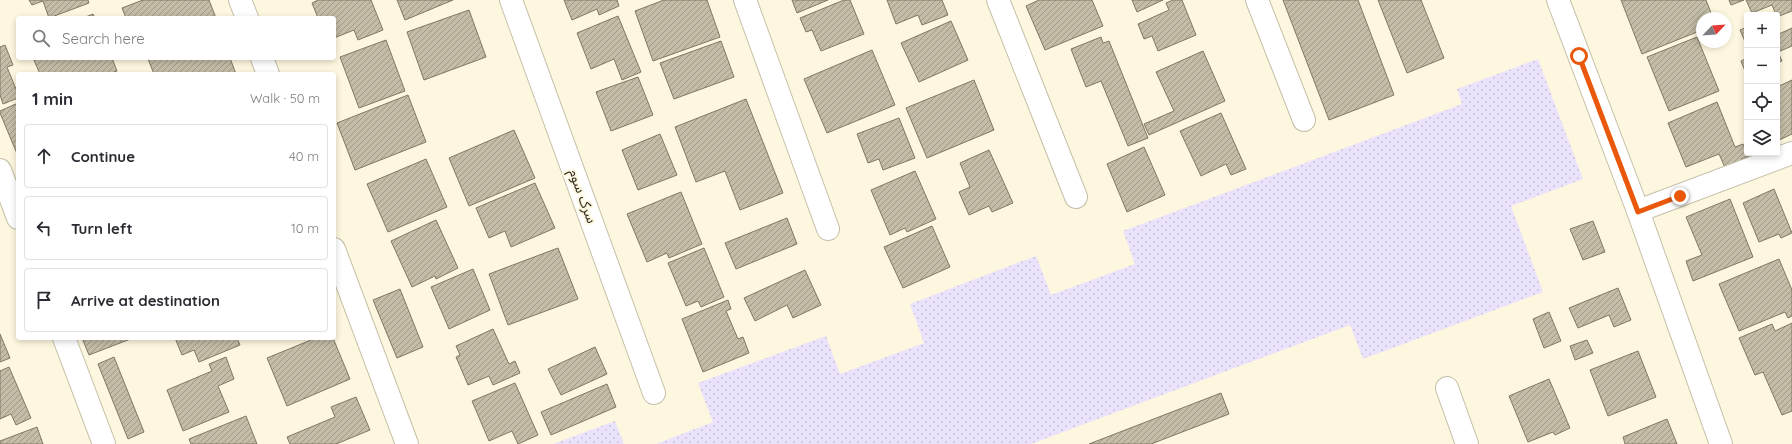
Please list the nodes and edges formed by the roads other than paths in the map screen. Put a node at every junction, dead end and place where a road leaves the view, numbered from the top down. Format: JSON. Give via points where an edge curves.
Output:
{"nodes":[{"id":1,"x":240,"y":0,"type":"edge"},
{"id":2,"x":511,"y":0,"type":"edge"},
{"id":3,"x":745,"y":0,"type":"edge"},
{"id":4,"x":998,"y":0,"type":"edge"},
{"id":5,"x":1257,"y":0,"type":"edge"},
{"id":6,"x":1558,"y":0,"type":"edge"},
{"id":7,"x":246,"y":16,"type":"edge"},
{"id":8,"x":263,"y":60,"type":"edge"},
{"id":9,"x":267,"y":72,"type":"edge"},
{"id":10,"x":1304,"y":120,"type":"dead end"},
{"id":11,"x":1792,"y":153,"type":"edge"},
{"id":12,"x":0,"y":170,"type":"edge"},
{"id":13,"x":1076,"y":197,"type":"dead end"},
{"id":14,"x":1638,"y":212,"type":"junction"},
{"id":15,"x":16,"y":213,"type":"edge"},
{"id":16,"x":828,"y":229,"type":"dead end"},
{"id":17,"x":336,"y":255,"type":"edge"},
{"id":18,"x":65,"y":340,"type":"edge"},
{"id":19,"x":1447,"y":388,"type":"dead end"},
{"id":20,"x":654,"y":393,"type":"dead end"},
{"id":21,"x":104,"y":444,"type":"edge"},
{"id":22,"x":407,"y":444,"type":"edge"},
{"id":23,"x":1467,"y":444,"type":"edge"},
{"id":24,"x":1721,"y":444,"type":"edge"}],
"edges":[{"from":1,"to":7,"type":"street"},
{"from":2,"to":20,"type":"street","name":"سرک سوم"},
{"from":3,"to":16,"type":"street"},
{"from":4,"to":13,"type":"street"},
{"from":5,"to":10,"type":"street"},
{"from":6,"to":14,"type":"street"},
{"from":8,"to":9,"type":"street"},
{"from":11,"to":14,"type":"street"},
{"from":12,"to":15,"type":"street"},
{"from":14,"to":24,"type":"street"},
{"from":17,"to":22,"type":"street"},
{"from":18,"to":21,"type":"street"},
{"from":19,"to":23,"type":"street"}]}
